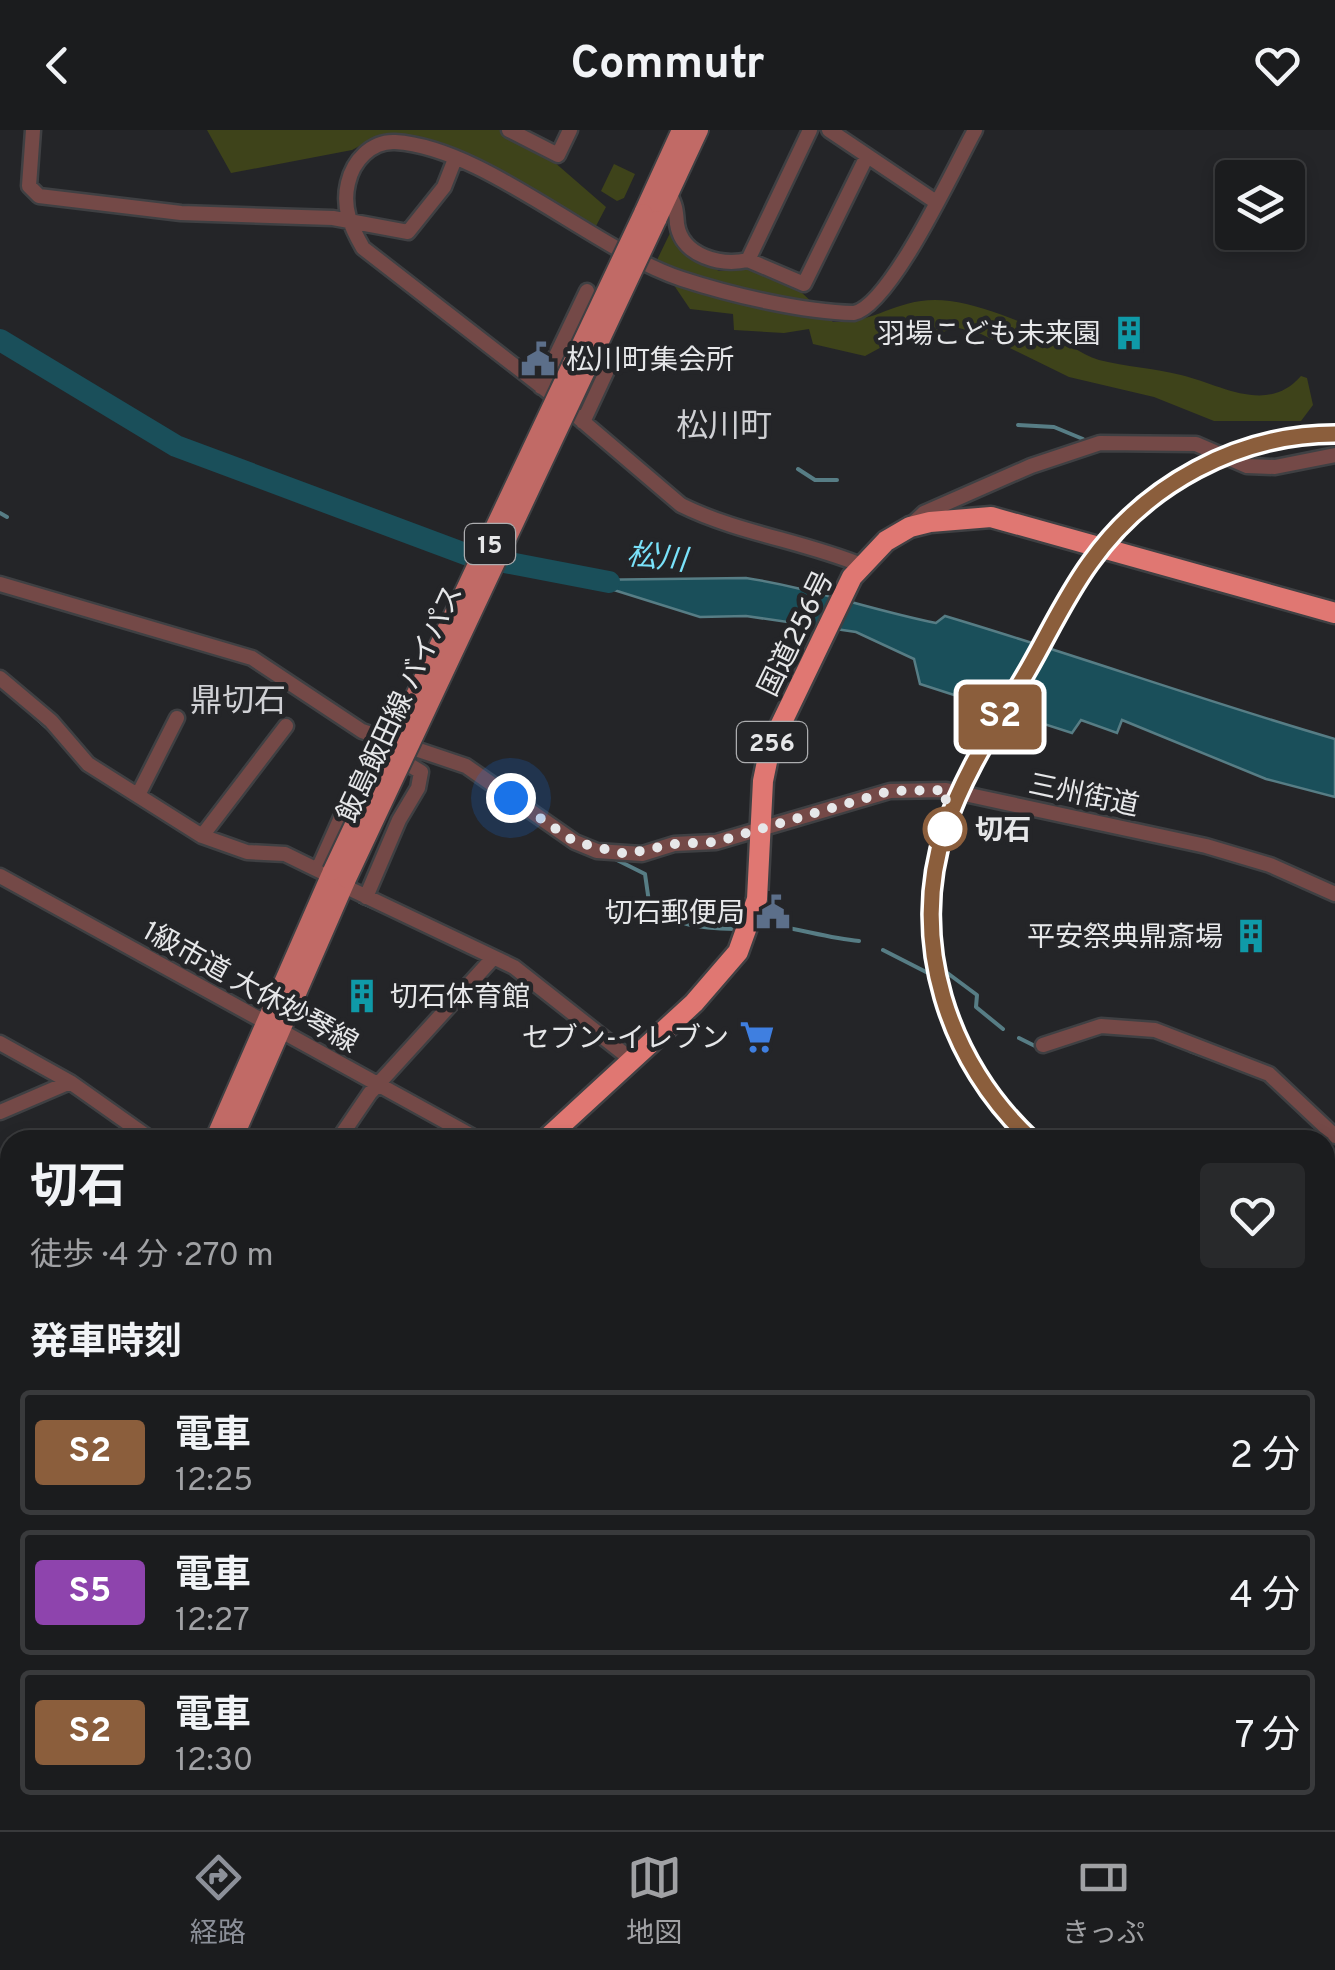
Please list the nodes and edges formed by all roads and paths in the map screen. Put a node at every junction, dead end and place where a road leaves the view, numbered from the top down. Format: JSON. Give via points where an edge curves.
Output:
{"nodes":[{"id":1,"x":32,"y":130,"type":"edge"},
{"id":2,"x":510,"y":130,"type":"edge"},
{"id":3,"x":570,"y":130,"type":"edge"},
{"id":4,"x":681,"y":130,"type":"edge"},
{"id":5,"x":699,"y":130,"type":"edge"},
{"id":6,"x":810,"y":130,"type":"edge"},
{"id":7,"x":829,"y":130,"type":"edge"},
{"id":8,"x":975,"y":130,"type":"edge"},
{"id":9,"x":867,"y":156,"type":"junction"},
{"id":10,"x":455,"y":159,"type":"junction"},
{"id":11,"x":670,"y":193,"type":"junction"},
{"id":12,"x":936,"y":202,"type":"junction"},
{"id":13,"x":650,"y":217,"type":"junction"},
{"id":14,"x":349,"y":222,"type":"junction"},
{"id":15,"x":748,"y":260,"type":"junction"},
{"id":16,"x":587,"y":291,"type":"dead end"},
{"id":17,"x":610,"y":364,"type":"dead end"},
{"id":18,"x":541,"y":387,"type":"junction"},
{"id":19,"x":583,"y":422,"type":"junction"},
{"id":20,"x":1335,"y":455,"type":"edge"},
{"id":21,"x":910,"y":527,"type":"junction"},
{"id":22,"x":857,"y":571,"type":"junction"},
{"id":23,"x":0,"y":584,"type":"edge"},
{"id":24,"x":1335,"y":613,"type":"edge"},
{"id":25,"x":0,"y":678,"type":"edge"},
{"id":26,"x":177,"y":718,"type":"dead end"},
{"id":27,"x":286,"y":726,"type":"dead end"},
{"id":28,"x":378,"y":738,"type":"junction"},
{"id":29,"x":138,"y":795,"type":"junction"},
{"id":30,"x":350,"y":797,"type":"dead end"},
{"id":31,"x":761,"y":830,"type":"junction"},
{"id":32,"x":202,"y":836,"type":"junction"},
{"id":33,"x":0,"y":876,"type":"edge"},
{"id":34,"x":334,"y":876,"type":"junction"},
{"id":35,"x":1335,"y":894,"type":"edge"},
{"id":36,"x":366,"y":897,"type":"junction"},
{"id":37,"x":493,"y":958,"type":"junction"},
{"id":38,"x":274,"y":1027,"type":"junction"},
{"id":39,"x":0,"y":1042,"type":"edge"},
{"id":40,"x":1042,"y":1045,"type":"dead end"},
{"id":41,"x":632,"y":1060,"type":"junction"},
{"id":42,"x":70,"y":1082,"type":"junction"},
{"id":43,"x":378,"y":1085,"type":"junction"},
{"id":44,"x":0,"y":1112,"type":"edge"},
{"id":45,"x":138,"y":1130,"type":"edge"},
{"id":46,"x":219,"y":1130,"type":"edge"},
{"id":47,"x":237,"y":1130,"type":"edge"},
{"id":48,"x":345,"y":1130,"type":"edge"},
{"id":49,"x":460,"y":1130,"type":"edge"},
{"id":50,"x":556,"y":1130,"type":"edge"},
{"id":51,"x":1329,"y":1130,"type":"edge"}],
"edges":[{"from":1,"to":14,"type":"street","via":[[29,186],[38,196],[181,213]]},
{"from":2,"to":3,"type":"street","via":[[558,155]]},
{"from":4,"to":13,"type":"main road","name":"飯島飯田線 バイパス","number":"15"},
{"from":5,"to":11,"type":"main road","name":"飯島飯田線 バイパス","number":"15"},
{"from":6,"to":15,"type":"street"},
{"from":7,"to":9,"type":"street"},
{"from":8,"to":12,"type":"street"},
{"from":9,"to":12,"type":"street"},
{"from":9,"to":15,"type":"street","via":[[808,281],[800,285]]},
{"from":10,"to":12,"type":"street","via":[[680,278],[835,312],[870,308]]},
{"from":10,"to":14,"type":"street","via":[[444,188],[408,232]]},
{"from":10,"to":14,"type":"street","via":[[406,144],[378,145],[350,173]]},
{"from":11,"to":13,"type":"main road","name":"飯島飯田線 バイパス","number":"15"},
{"from":11,"to":15,"type":"street","via":[[684,238],[708,260]]},
{"from":13,"to":34,"type":"main road","name":"飯島飯田線 バイパス","number":"15","bridge":true},
{"from":14,"to":18,"type":"street","via":[[363,248]]},
{"from":16,"to":18,"type":"street"},
{"from":17,"to":19,"type":"street"},
{"from":18,"to":19,"type":"street"},
{"from":19,"to":22,"type":"street","via":[[692,510]]},
{"from":20,"to":21,"type":"street","via":[[1247,466],[1196,444],[1095,444],[924,513]]},
{"from":21,"to":22,"type":"highway","name":"国道256号","number":"256"},
{"from":21,"to":24,"type":"highway","name":"国道256号","number":"256","via":[[951,518],[1002,519]]},
{"from":22,"to":31,"type":"highway","name":"国道256号","number":"256","via":[[766,761]]},
{"from":23,"to":28,"type":"street","via":[[252,658]]},
{"from":25,"to":29,"type":"street","via":[[88,764]]},
{"from":26,"to":29,"type":"street"},
{"from":27,"to":32,"type":"street"},
{"from":28,"to":31,"type":"street","name":"三州街道","via":[[466,766],[597,851],[642,854]]},
{"from":28,"to":36,"type":"street","via":[[379,746],[421,776]]},
{"from":29,"to":32,"type":"street"},
{"from":30,"to":34,"type":"street"},
{"from":31,"to":35,"type":"street","name":"三州街道","via":[[890,791],[946,790],[1206,846]]},
{"from":31,"to":41,"type":"highway","name":"国道256号","number":"256","via":[[757,898],[738,952],[714,984]]},
{"from":32,"to":34,"type":"street","via":[[247,852],[285,854]]},
{"from":33,"to":38,"type":"street","name":"1級市道 大休妙琴線"},
{"from":34,"to":36,"type":"street"},
{"from":34,"to":38,"type":"main road","name":"飯島飯田線 バイパス","number":"15"},
{"from":36,"to":37,"type":"street"},
{"from":37,"to":41,"type":"street","via":[[534,981]]},
{"from":37,"to":43,"type":"street"},
{"from":38,"to":43,"type":"street","name":"1級市道 大休妙琴線"},
{"from":38,"to":46,"type":"main road","name":"飯島飯田線 バイパス","number":"15"},
{"from":38,"to":47,"type":"main road","name":"飯島飯田線 バイパス","number":"15"},
{"from":39,"to":42,"type":"street"},
{"from":40,"to":51,"type":"street","via":[[1102,1026],[1155,1030],[1269,1074]]},
{"from":41,"to":50,"type":"highway","name":"国道256号","number":"256"},
{"from":42,"to":44,"type":"street"},
{"from":42,"to":45,"type":"street"},
{"from":43,"to":48,"type":"street"},
{"from":43,"to":49,"type":"street","name":"1級市道 大休妙琴線"}]}
